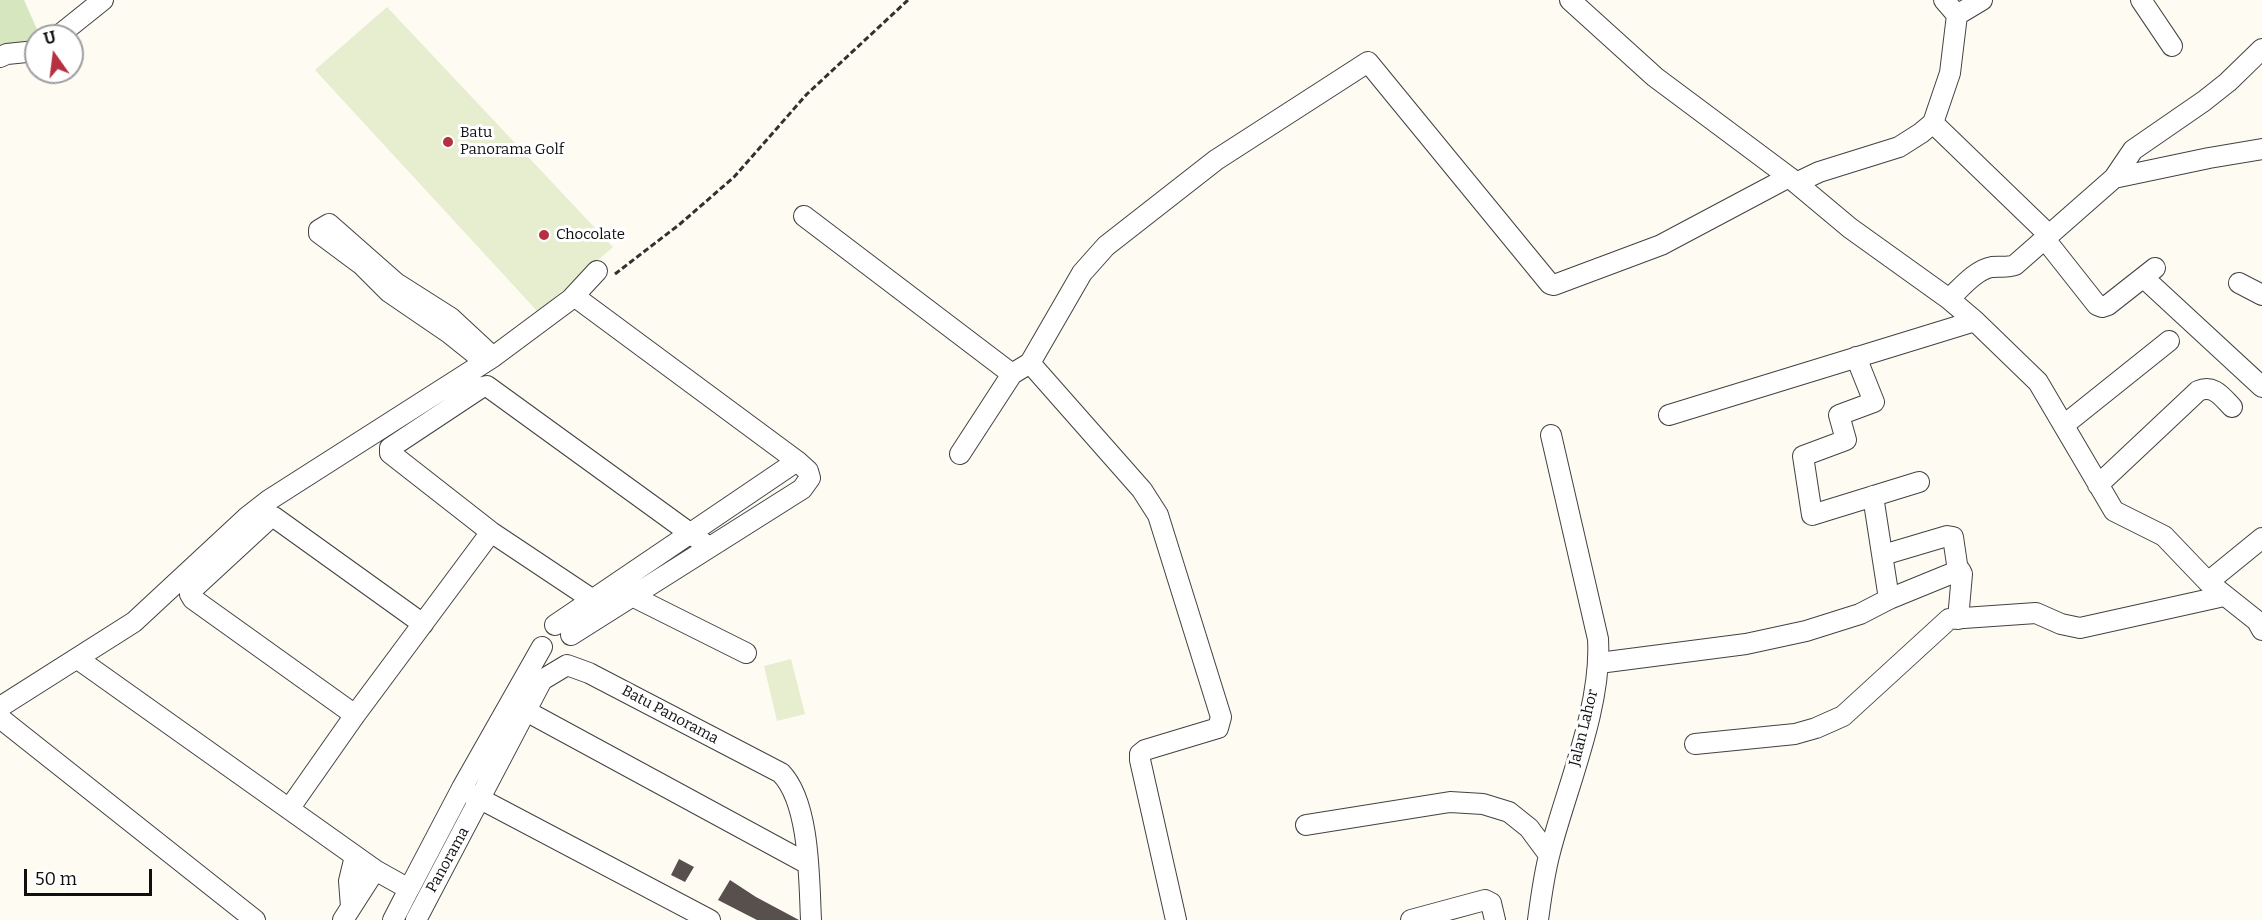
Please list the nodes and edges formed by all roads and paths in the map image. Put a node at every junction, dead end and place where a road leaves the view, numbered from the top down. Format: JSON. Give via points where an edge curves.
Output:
{"nodes":[{"id":1,"x":103,"y":0,"type":"edge"},
{"id":2,"x":908,"y":0,"type":"edge"},
{"id":3,"x":1570,"y":0,"type":"edge"},
{"id":4,"x":1944,"y":0,"type":"edge"},
{"id":5,"x":1982,"y":0,"type":"edge"},
{"id":6,"x":2141,"y":0,"type":"edge"},
{"id":7,"x":1957,"y":15,"type":"junction"},
{"id":8,"x":73,"y":24,"type":"edge"},
{"id":9,"x":2172,"y":46,"type":"dead end"},
{"id":10,"x":2262,"y":49,"type":"edge"},
{"id":11,"x":24,"y":52,"type":"edge"},
{"id":12,"x":0,"y":57,"type":"edge"},
{"id":13,"x":1933,"y":123,"type":"junction"},
{"id":14,"x":2262,"y":149,"type":"edge"},
{"id":15,"x":2114,"y":178,"type":"junction"},
{"id":16,"x":1792,"y":180,"type":"junction"},
{"id":17,"x":804,"y":216,"type":"dead end"},
{"id":18,"x":2046,"y":236,"type":"junction"},
{"id":19,"x":603,"y":276,"type":"joint"},
{"id":20,"x":2239,"y":283,"type":"dead end"},
{"id":21,"x":2262,"y":295,"type":"edge"},
{"id":22,"x":574,"y":296,"type":"junction"},
{"id":23,"x":1949,"y":299,"type":"junction"},
{"id":24,"x":1975,"y":321,"type":"junction"},
{"id":25,"x":2169,"y":341,"type":"dead end"},
{"id":26,"x":1856,"y":357,"type":"junction"},
{"id":27,"x":488,"y":359,"type":"junction"},
{"id":28,"x":1030,"y":363,"type":"junction"},
{"id":29,"x":1012,"y":374,"type":"junction"},
{"id":30,"x":2262,"y":387,"type":"edge"},
{"id":31,"x":2232,"y":407,"type":"dead end"},
{"id":32,"x":1669,"y":415,"type":"dead end"},
{"id":33,"x":2064,"y":425,"type":"junction"},
{"id":34,"x":1551,"y":435,"type":"dead end"},
{"id":35,"x":960,"y":454,"type":"dead end"},
{"id":36,"x":797,"y":461,"type":"junction"},
{"id":37,"x":1919,"y":482,"type":"dead end"},
{"id":38,"x":2098,"y":485,"type":"junction"},
{"id":39,"x":1873,"y":496,"type":"junction"},
{"id":40,"x":491,"y":532,"type":"junction"},
{"id":41,"x":691,"y":532,"type":"junction"},
{"id":42,"x":2262,"y":538,"type":"edge"},
{"id":43,"x":709,"y":547,"type":"junction"},
{"id":44,"x":1882,"y":555,"type":"junction"},
{"id":45,"x":1958,"y":571,"type":"junction"},
{"id":46,"x":2208,"y":582,"type":"junction"},
{"id":47,"x":632,"y":596,"type":"junction"},
{"id":48,"x":2224,"y":596,"type":"junction"},
{"id":49,"x":1889,"y":599,"type":"junction"},
{"id":50,"x":593,"y":600,"type":"junction"},
{"id":51,"x":1959,"y":619,"type":"junction"},
{"id":52,"x":2260,"y":622,"type":"edge"},
{"id":53,"x":423,"y":624,"type":"junction"},
{"id":54,"x":565,"y":644,"type":"junction"},
{"id":55,"x":746,"y":653,"type":"dead end"},
{"id":56,"x":78,"y":659,"type":"junction"},
{"id":57,"x":1599,"y":663,"type":"junction"},
{"id":58,"x":0,"y":707,"type":"edge"},
{"id":59,"x":518,"y":707,"type":"junction"},
{"id":60,"x":355,"y":715,"type":"junction"},
{"id":61,"x":0,"y":718,"type":"edge"},
{"id":62,"x":1695,"y":744,"type":"dead end"},
{"id":63,"x":462,"y":788,"type":"junction"},
{"id":64,"x":480,"y":800,"type":"junction"},
{"id":65,"x":290,"y":808,"type":"junction"},
{"id":66,"x":1306,"y":825,"type":"dead end"},
{"id":67,"x":1549,"y":855,"type":"junction"},
{"id":68,"x":355,"y":856,"type":"junction"},
{"id":69,"x":808,"y":864,"type":"junction"},
{"id":70,"x":375,"y":870,"type":"junction"},
{"id":71,"x":410,"y":889,"type":"junction"},
{"id":72,"x":347,"y":913,"type":"edge"},
{"id":73,"x":255,"y":920,"type":"edge"},
{"id":74,"x":393,"y":920,"type":"edge"},
{"id":75,"x":416,"y":920,"type":"edge"},
{"id":76,"x":710,"y":920,"type":"edge"},
{"id":77,"x":811,"y":920,"type":"edge"},
{"id":78,"x":1176,"y":920,"type":"edge"},
{"id":79,"x":1410,"y":920,"type":"edge"},
{"id":80,"x":1495,"y":920,"type":"edge"},
{"id":81,"x":1538,"y":920,"type":"edge"}],
"edges":[{"from":1,"to":8,"type":"street"},
{"from":2,"to":19,"type":"path","via":[[807,94],[734,177],[680,224]]},
{"from":3,"to":16,"type":"street","via":[[1655,77]]},
{"from":4,"to":7,"type":"street"},
{"from":5,"to":7,"type":"street"},
{"from":6,"to":9,"type":"street"},
{"from":7,"to":13,"type":"street","via":[[1950,73]]},
{"from":10,"to":15,"type":"street","via":[[2204,101],[2133,150]]},
{"from":11,"to":12,"type":"street"},
{"from":13,"to":16,"type":"street","via":[[1899,147]]},
{"from":13,"to":18,"type":"street"},
{"from":14,"to":15,"type":"street"},
{"from":15,"to":18,"type":"street"},
{"from":16,"to":23,"type":"street","via":[[1850,228]]},
{"from":16,"to":28,"type":"street","via":[[1661,245],[1550,284],[1368,62],[1216,159],[1106,246],[1082,273]]},
{"from":17,"to":29,"type":"street"},
{"from":18,"to":23,"type":"street","via":[[2015,265],[1980,272]]},
{"from":18,"to":30,"type":"street","via":[[2102,307],[2150,273]]},
{"from":19,"to":22,"type":"street"},
{"from":20,"to":21,"type":"street"},
{"from":22,"to":27,"type":"street"},
{"from":22,"to":36,"type":"street"},
{"from":23,"to":24,"type":"street"},
{"from":24,"to":26,"type":"street"},
{"from":24,"to":33,"type":"street","via":[[2038,382]]},
{"from":25,"to":33,"type":"street"},
{"from":26,"to":32,"type":"street"},
{"from":26,"to":39,"type":"street","via":[[1874,402],[1839,415],[1846,440],[1803,456],[1812,515]]},
{"from":27,"to":27,"type":"street","via":[[389,292],[319,230],[329,224],[396,283],[451,318]]},
{"from":27,"to":56,"type":"street","via":[[269,500],[134,622]]},
{"from":28,"to":29,"type":"street"},
{"from":28,"to":78,"type":"street","via":[[1142,490],[1158,515],[1221,717],[1218,728],[1140,754]]},
{"from":29,"to":35,"type":"street"},
{"from":31,"to":38,"type":"street","via":[[2214,389],[2198,391]]},
{"from":33,"to":38,"type":"street"},
{"from":34,"to":57,"type":"street","name":"Jalan Lahor","via":[[1598,639]]},
{"from":36,"to":41,"type":"street"},
{"from":36,"to":43,"type":"street","via":[[810,473],[802,489]]},
{"from":37,"to":39,"type":"street"},
{"from":38,"to":46,"type":"street","via":[[2114,511],[2164,536]]},
{"from":39,"to":44,"type":"street"},
{"from":40,"to":41,"type":"street","via":[[389,451],[484,386]]},
{"from":40,"to":50,"type":"street"},
{"from":40,"to":53,"type":"street"},
{"from":41,"to":43,"type":"street"},
{"from":41,"to":50,"type":"street"},
{"from":42,"to":46,"type":"street"},
{"from":43,"to":47,"type":"street"},
{"from":44,"to":45,"type":"street","via":[[1953,537]]},
{"from":44,"to":49,"type":"street"},
{"from":45,"to":49,"type":"street"},
{"from":45,"to":51,"type":"street","via":[[1962,572]]},
{"from":46,"to":48,"type":"street"},
{"from":47,"to":54,"type":"street"},
{"from":47,"to":55,"type":"street"},
{"from":48,"to":51,"type":"street","via":[[2080,628],[2036,613]]},
{"from":48,"to":52,"type":"street"},
{"from":49,"to":57,"type":"street","via":[[1860,614],[1806,631],[1746,644]]},
{"from":50,"to":54,"type":"street"},
{"from":51,"to":62,"type":"street","via":[[1946,621],[1843,716],[1795,734]]},
{"from":53,"to":60,"type":"street"},
{"from":53,"to":60,"type":"street","via":[[274,517],[193,589],[193,599]]},
{"from":54,"to":59,"type":"street","via":[[544,678]]},
{"from":54,"to":59,"type":"street","name":"Batu Panorama","via":[[558,657],[548,655],[542,647]]},
{"from":54,"to":69,"type":"street","name":"Batu Panorama","via":[[589,673],[781,773],[796,794],[801,810]]},
{"from":56,"to":58,"type":"street"},
{"from":56,"to":65,"type":"street"},
{"from":57,"to":67,"type":"street","name":"Jalan Lahor","via":[[1585,730]]},
{"from":59,"to":63,"type":"street"},
{"from":59,"to":64,"type":"street"},
{"from":59,"to":69,"type":"street"},
{"from":60,"to":65,"type":"street"},
{"from":61,"to":73,"type":"street"},
{"from":63,"to":64,"type":"street"},
{"from":63,"to":71,"type":"street"},
{"from":64,"to":75,"type":"street","name":"Panorama"},
{"from":64,"to":76,"type":"street"},
{"from":65,"to":68,"type":"street"},
{"from":66,"to":67,"type":"street","via":[[1450,802],[1483,804],[1509,812],[1529,828]]},
{"from":67,"to":81,"type":"street","name":"Jalan Lahor"},
{"from":68,"to":70,"type":"street"},
{"from":68,"to":72,"type":"street"},
{"from":69,"to":77,"type":"street","name":"Batu Panorama"},
{"from":70,"to":71,"type":"street"},
{"from":70,"to":72,"type":"street"},
{"from":71,"to":74,"type":"street"},
{"from":79,"to":80,"type":"street","via":[[1485,900],[1491,903]]}]}
